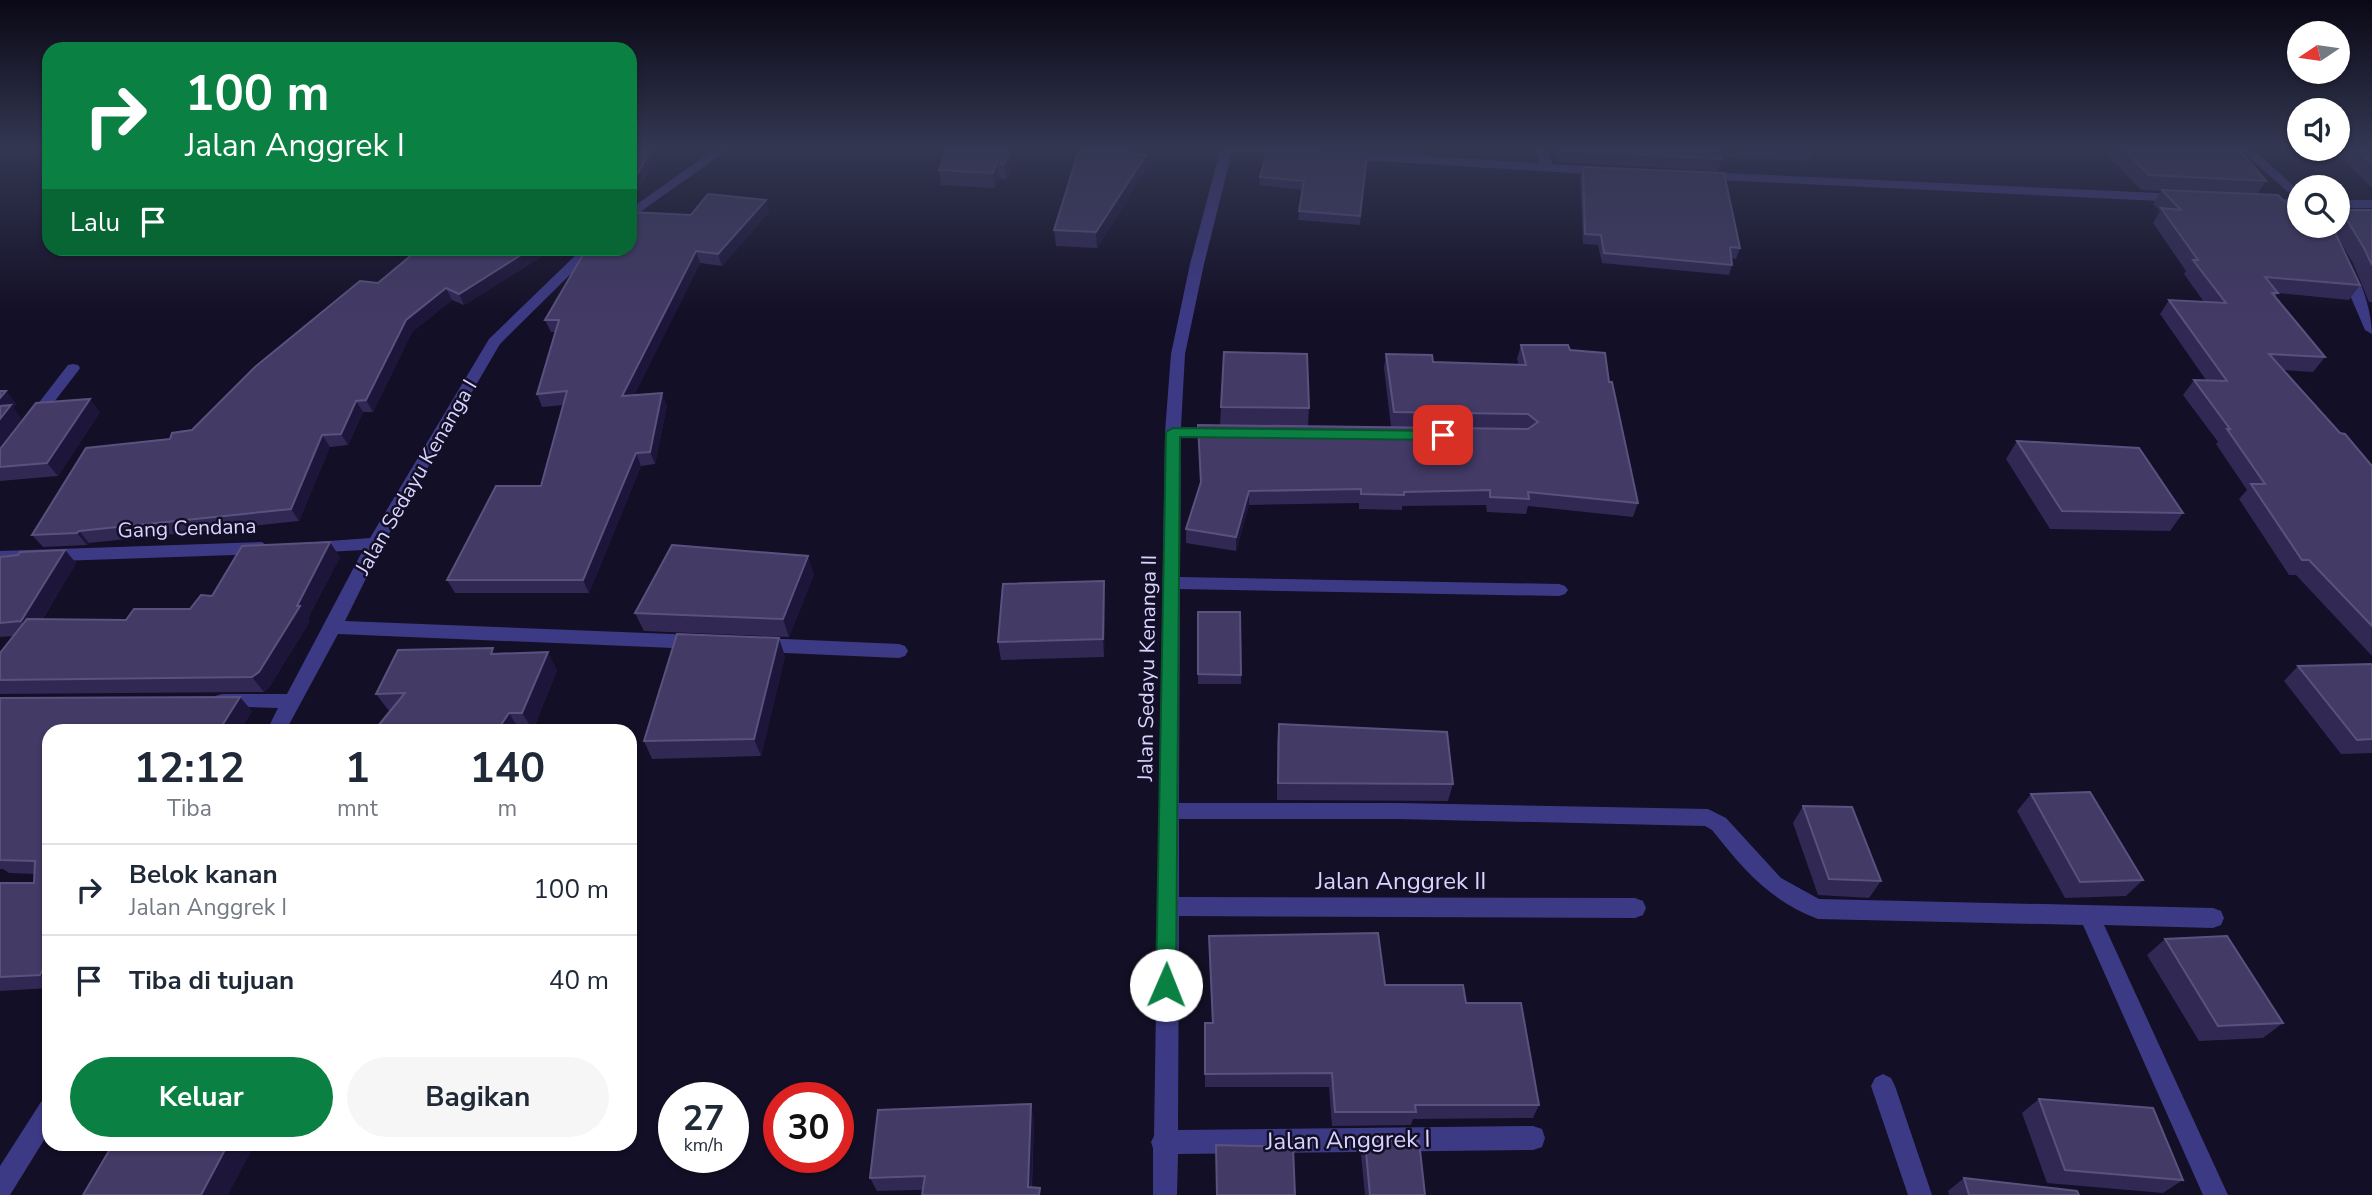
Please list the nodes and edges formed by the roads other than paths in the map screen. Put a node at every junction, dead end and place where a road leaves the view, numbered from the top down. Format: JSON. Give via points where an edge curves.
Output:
{"nodes":[{"id":1,"x":1209,"y":203,"type":"edge"},
{"id":2,"x":2350,"y":204,"type":"edge"},
{"id":3,"x":2372,"y":204,"type":"edge"},
{"id":4,"x":584,"y":256,"type":"edge"},
{"id":5,"x":2341,"y":260,"type":"edge"},
{"id":6,"x":2372,"y":330,"type":"edge"},
{"id":7,"x":73,"y":368,"type":"dead end"},
{"id":8,"x":1173,"y":432,"type":"junction"},
{"id":9,"x":22,"y":433,"type":"edge"},
{"id":10,"x":1240,"y":433,"type":"edge"},
{"id":11,"x":375,"y":544,"type":"junction"},
{"id":12,"x":0,"y":558,"type":"edge"},
{"id":13,"x":1171,"y":583,"type":"junction"},
{"id":14,"x":1559,"y":590,"type":"dead end"},
{"id":15,"x":333,"y":627,"type":"junction"},
{"id":16,"x":719,"y":643,"type":"edge"},
{"id":17,"x":747,"y":644,"type":"edge"},
{"id":18,"x":899,"y":651,"type":"dead end"},
{"id":19,"x":292,"y":701,"type":"junction"},
{"id":20,"x":209,"y":702,"type":"edge"},
{"id":21,"x":279,"y":724,"type":"edge"},
{"id":22,"x":1169,"y":811,"type":"junction"},
{"id":23,"x":1168,"y":906,"type":"junction"},
{"id":24,"x":1635,"y":908,"type":"dead end"},
{"id":25,"x":2090,"y":918,"type":"junction"},
{"id":26,"x":2213,"y":918,"type":"dead end"},
{"id":27,"x":1883,"y":1086,"type":"dead end"},
{"id":28,"x":42,"y":1121,"type":"edge"},
{"id":29,"x":1533,"y":1138,"type":"dead end"},
{"id":30,"x":1163,"y":1142,"type":"junction"},
{"id":31,"x":0,"y":1189,"type":"edge"},
{"id":32,"x":1164,"y":1195,"type":"edge"},
{"id":33,"x":1920,"y":1195,"type":"edge"},
{"id":34,"x":2216,"y":1195,"type":"edge"}],
"edges":[{"from":1,"to":8,"type":"street","name":"Jalan Sedayu Kenanga II","via":[[1178,354]]},
{"from":2,"to":3,"type":"street"},
{"from":4,"to":11,"type":"street","name":"Jalan Sedayu Kenanga I","via":[[494,342]]},
{"from":5,"to":6,"type":"street"},
{"from":7,"to":9,"type":"street"},
{"from":8,"to":10,"type":"street"},
{"from":8,"to":13,"type":"street","name":"Jalan Sedayu Kenanga II"},
{"from":11,"to":12,"type":"street","name":"Gang Cendana"},
{"from":11,"to":15,"type":"street","name":"Jalan Sedayu Kenanga I"},
{"from":13,"to":14,"type":"street"},
{"from":13,"to":22,"type":"street","name":"Jalan Sedayu Kenanga II"},
{"from":15,"to":16,"type":"street"},
{"from":15,"to":19,"type":"street","name":"Jalan Sedayu Kenanga I"},
{"from":17,"to":18,"type":"street"},
{"from":19,"to":20,"type":"street"},
{"from":19,"to":21,"type":"street","name":"Jalan Sedayu Kenanga I"},
{"from":22,"to":23,"type":"street","name":"Jalan Sedayu Kenanga II"},
{"from":22,"to":25,"type":"street","via":[[1708,817],[1773,887],[1818,909]]},
{"from":23,"to":24,"type":"street","name":"Jalan Anggrek II"},
{"from":23,"to":30,"type":"street","name":"Jalan Sedayu Kenanga II"},
{"from":25,"to":26,"type":"street"},
{"from":25,"to":34,"type":"street"},
{"from":27,"to":33,"type":"street"},
{"from":28,"to":31,"type":"street"},
{"from":29,"to":30,"type":"street","name":"Jalan Anggrek I"},
{"from":30,"to":32,"type":"street","name":"Jalan Sedayu Kenanga II"}]}
